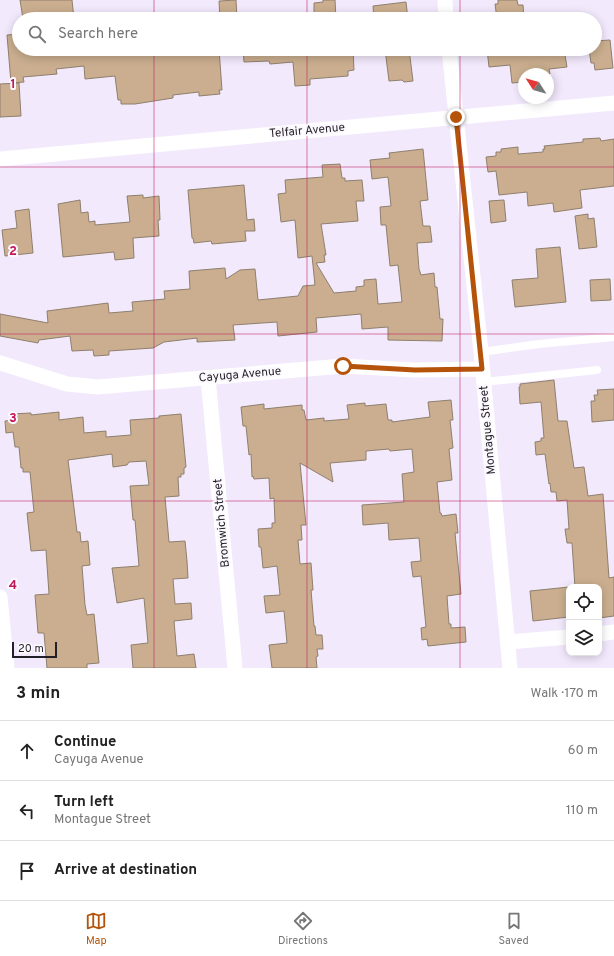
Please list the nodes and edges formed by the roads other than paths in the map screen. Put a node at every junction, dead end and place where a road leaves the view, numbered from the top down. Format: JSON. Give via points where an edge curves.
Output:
{"nodes":[{"id":1,"x":445,"y":0,"type":"edge"},
{"id":2,"x":446,"y":12,"type":"edge"},
{"id":3,"x":450,"y":56,"type":"edge"},
{"id":4,"x":614,"y":103,"type":"edge"},
{"id":5,"x":456,"y":117,"type":"junction"},
{"id":6,"x":0,"y":159,"type":"edge"},
{"id":7,"x":614,"y":337,"type":"edge"},
{"id":8,"x":481,"y":352,"type":"junction"},
{"id":9,"x":0,"y":363,"type":"edge"},
{"id":10,"x":597,"y":370,"type":"dead end"},
{"id":11,"x":483,"y":376,"type":"junction"},
{"id":12,"x":208,"y":378,"type":"junction"},
{"id":13,"x":0,"y":596,"type":"edge"},
{"id":14,"x":614,"y":632,"type":"edge"},
{"id":15,"x":602,"y":634,"type":"edge"},
{"id":16,"x":566,"y":636,"type":"edge"},
{"id":17,"x":508,"y":642,"type":"junction"},
{"id":18,"x":6,"y":668,"type":"edge"},
{"id":19,"x":235,"y":668,"type":"edge"},
{"id":20,"x":510,"y":668,"type":"edge"}],
"edges":[{"from":1,"to":2,"type":"street"},
{"from":3,"to":5,"type":"street","name":"Montague Street"},
{"from":4,"to":5,"type":"street","name":"Telfair Avenue"},
{"from":5,"to":6,"type":"street","name":"Telfair Avenue"},
{"from":5,"to":8,"type":"street","name":"Montague Street"},
{"from":7,"to":8,"type":"lane"},
{"from":8,"to":11,"type":"street","name":"Montague Street"},
{"from":9,"to":12,"type":"street","name":"Cayuga Avenue","via":[[67,384],[98,386]]},
{"from":10,"to":11,"type":"lane"},
{"from":11,"to":12,"type":"street","name":"Cayuga Avenue","via":[[343,366]]},
{"from":11,"to":17,"type":"street","name":"Montague Street"},
{"from":12,"to":19,"type":"street","name":"Bromwich Street"},
{"from":13,"to":18,"type":"street"},
{"from":14,"to":15,"type":"street"},
{"from":16,"to":17,"type":"street"},
{"from":17,"to":20,"type":"street","name":"Montague Street"}]}
